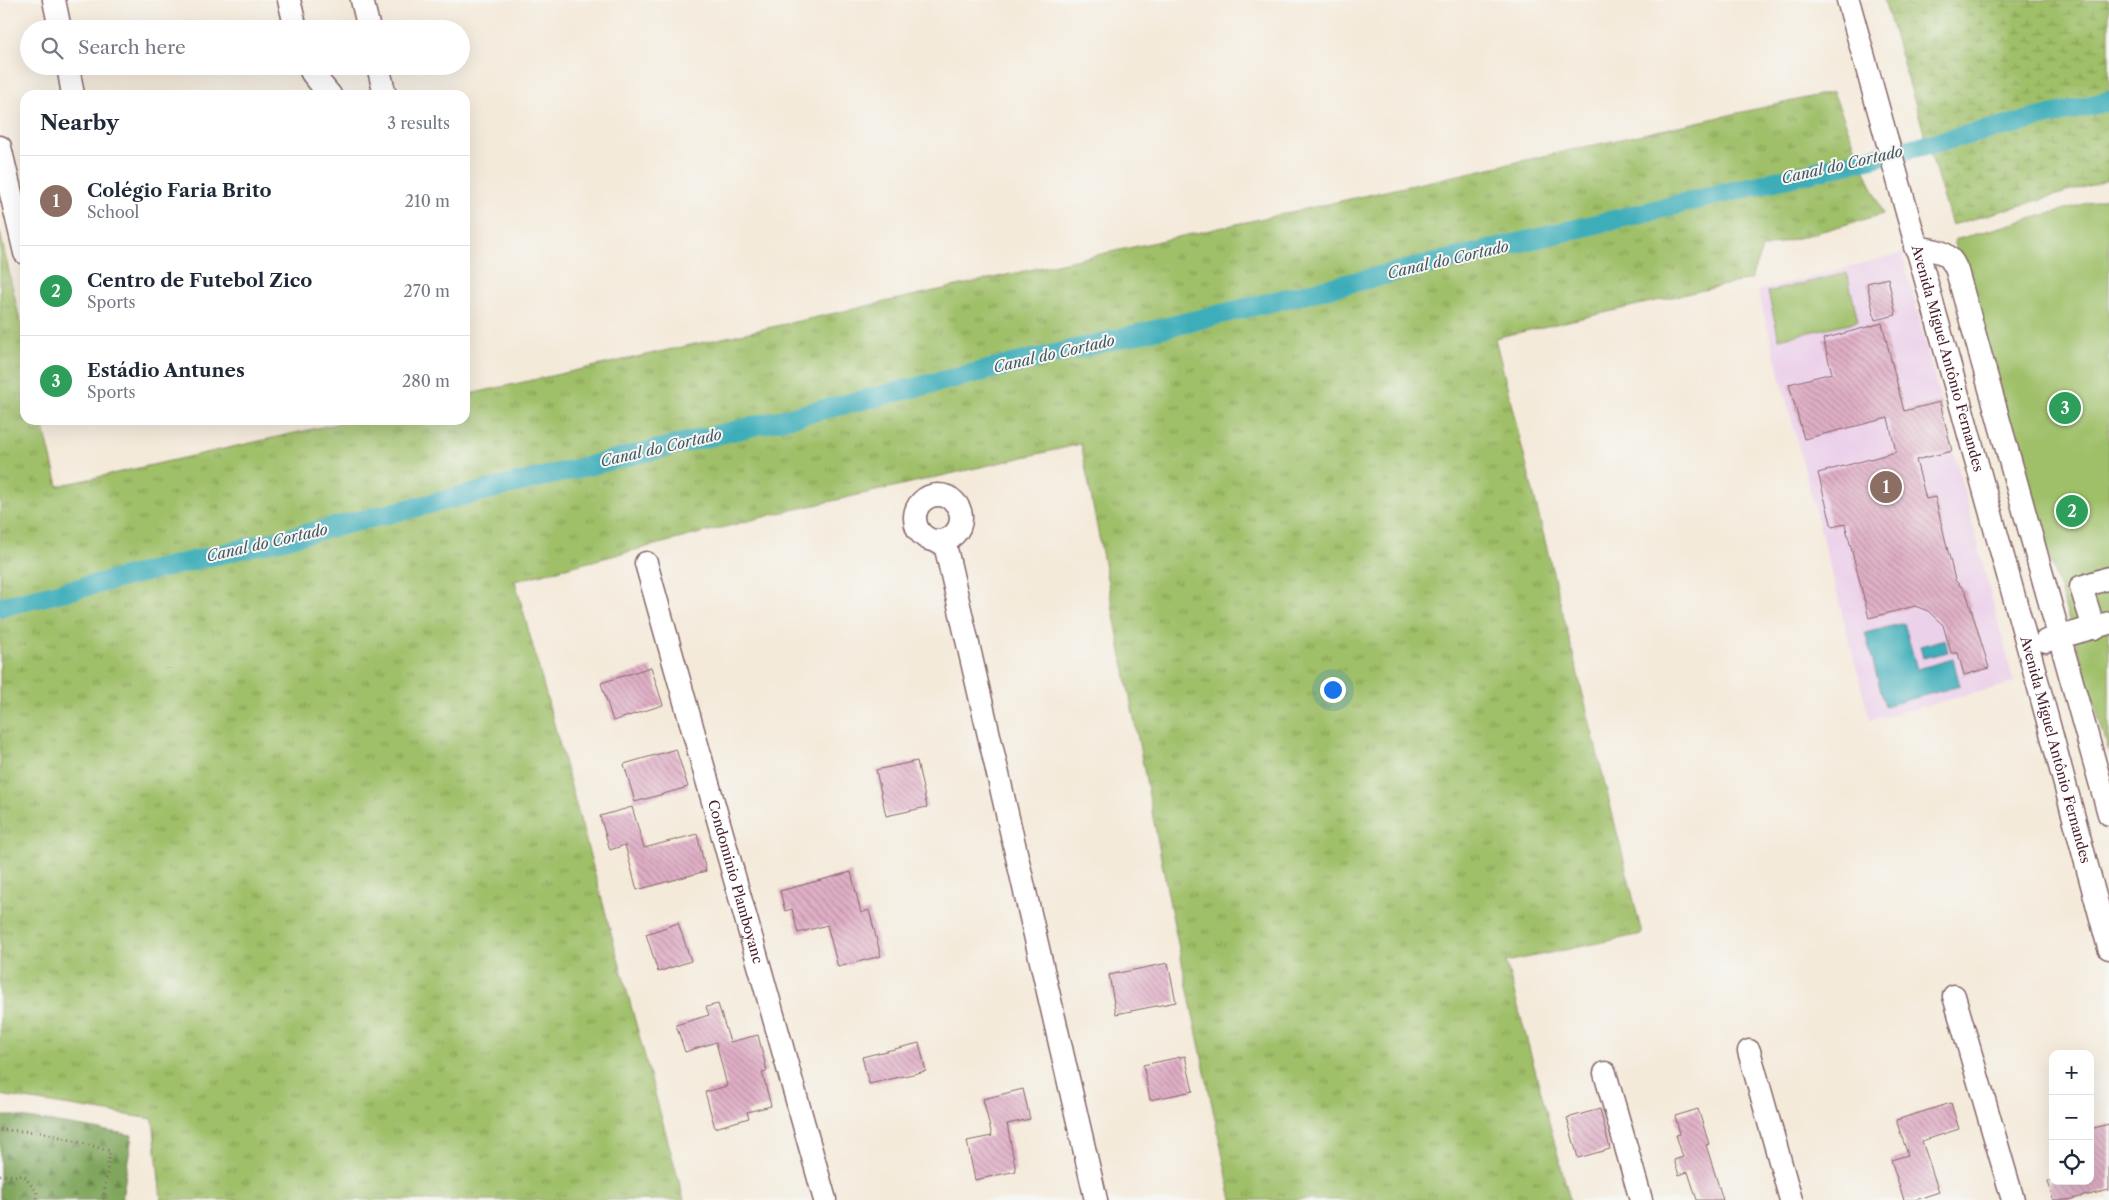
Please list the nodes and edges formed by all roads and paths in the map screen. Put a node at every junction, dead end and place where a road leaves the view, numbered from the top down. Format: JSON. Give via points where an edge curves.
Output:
{"nodes":[{"id":1,"x":54,"y":0,"type":"edge"},
{"id":2,"x":290,"y":0,"type":"edge"},
{"id":3,"x":362,"y":0,"type":"edge"},
{"id":4,"x":1848,"y":0,"type":"edge"},
{"id":5,"x":58,"y":20,"type":"edge"},
{"id":6,"x":294,"y":20,"type":"edge"},
{"id":7,"x":367,"y":20,"type":"edge"},
{"id":8,"x":70,"y":75,"type":"edge"},
{"id":9,"x":314,"y":75,"type":"edge"},
{"id":10,"x":380,"y":75,"type":"edge"},
{"id":11,"x":72,"y":90,"type":"edge"},
{"id":12,"x":326,"y":90,"type":"edge"},
{"id":13,"x":384,"y":90,"type":"edge"},
{"id":14,"x":0,"y":147,"type":"edge"},
{"id":15,"x":20,"y":229,"type":"edge"},
{"id":16,"x":1914,"y":243,"type":"junction"},
{"id":17,"x":944,"y":540,"type":"dead end"},
{"id":18,"x":646,"y":563,"type":"dead end"},
{"id":19,"x":2109,"y":578,"type":"edge"},
{"id":20,"x":2101,"y":626,"type":"edge"},
{"id":21,"x":2059,"y":637,"type":"junction"},
{"id":22,"x":2028,"y":647,"type":"junction"},
{"id":23,"x":2109,"y":814,"type":"edge"},
{"id":24,"x":2109,"y":948,"type":"edge"},
{"id":25,"x":1954,"y":996,"type":"dead end"},
{"id":26,"x":1749,"y":1051,"type":"dead end"},
{"id":27,"x":1605,"y":1073,"type":"dead end"},
{"id":28,"x":0,"y":1130,"type":"edge"},
{"id":29,"x":0,"y":1176,"type":"edge"},
{"id":30,"x":37,"y":1200,"type":"edge"},
{"id":31,"x":103,"y":1200,"type":"edge"},
{"id":32,"x":825,"y":1200,"type":"edge"},
{"id":33,"x":1096,"y":1200,"type":"edge"},
{"id":34,"x":1641,"y":1200,"type":"edge"},
{"id":35,"x":1791,"y":1200,"type":"edge"},
{"id":36,"x":2013,"y":1200,"type":"edge"}],
"edges":[{"from":1,"to":5,"type":"street"},
{"from":2,"to":6,"type":"street"},
{"from":3,"to":7,"type":"street"},
{"from":4,"to":16,"type":"street"},
{"from":8,"to":11,"type":"street"},
{"from":9,"to":12,"type":"street"},
{"from":10,"to":13,"type":"street"},
{"from":14,"to":15,"type":"street"},
{"from":16,"to":21,"type":"street","name":"Avenida Miguel Antônio Fernandes","via":[[1947,254],[1953,261]]},
{"from":16,"to":22,"type":"street","name":"Avenida Miguel Antônio Fernandes"},
{"from":17,"to":33,"type":"street"},
{"from":18,"to":32,"type":"street","name":"Condominio Plamboyanc"},
{"from":19,"to":20,"type":"street","via":[[2081,587]]},
{"from":20,"to":21,"type":"street"},
{"from":21,"to":22,"type":"street"},
{"from":21,"to":23,"type":"street","name":"Avenida Miguel Antônio Fernandes"},
{"from":22,"to":24,"type":"street","name":"Avenida Miguel Antônio Fernandes"},
{"from":25,"to":36,"type":"street"},
{"from":26,"to":35,"type":"street"},
{"from":27,"to":34,"type":"street"},
{"from":28,"to":31,"type":"path","via":[[42,1132],[110,1151]]},
{"from":29,"to":30,"type":"path","via":[[24,1176],[37,1192]]}]}
